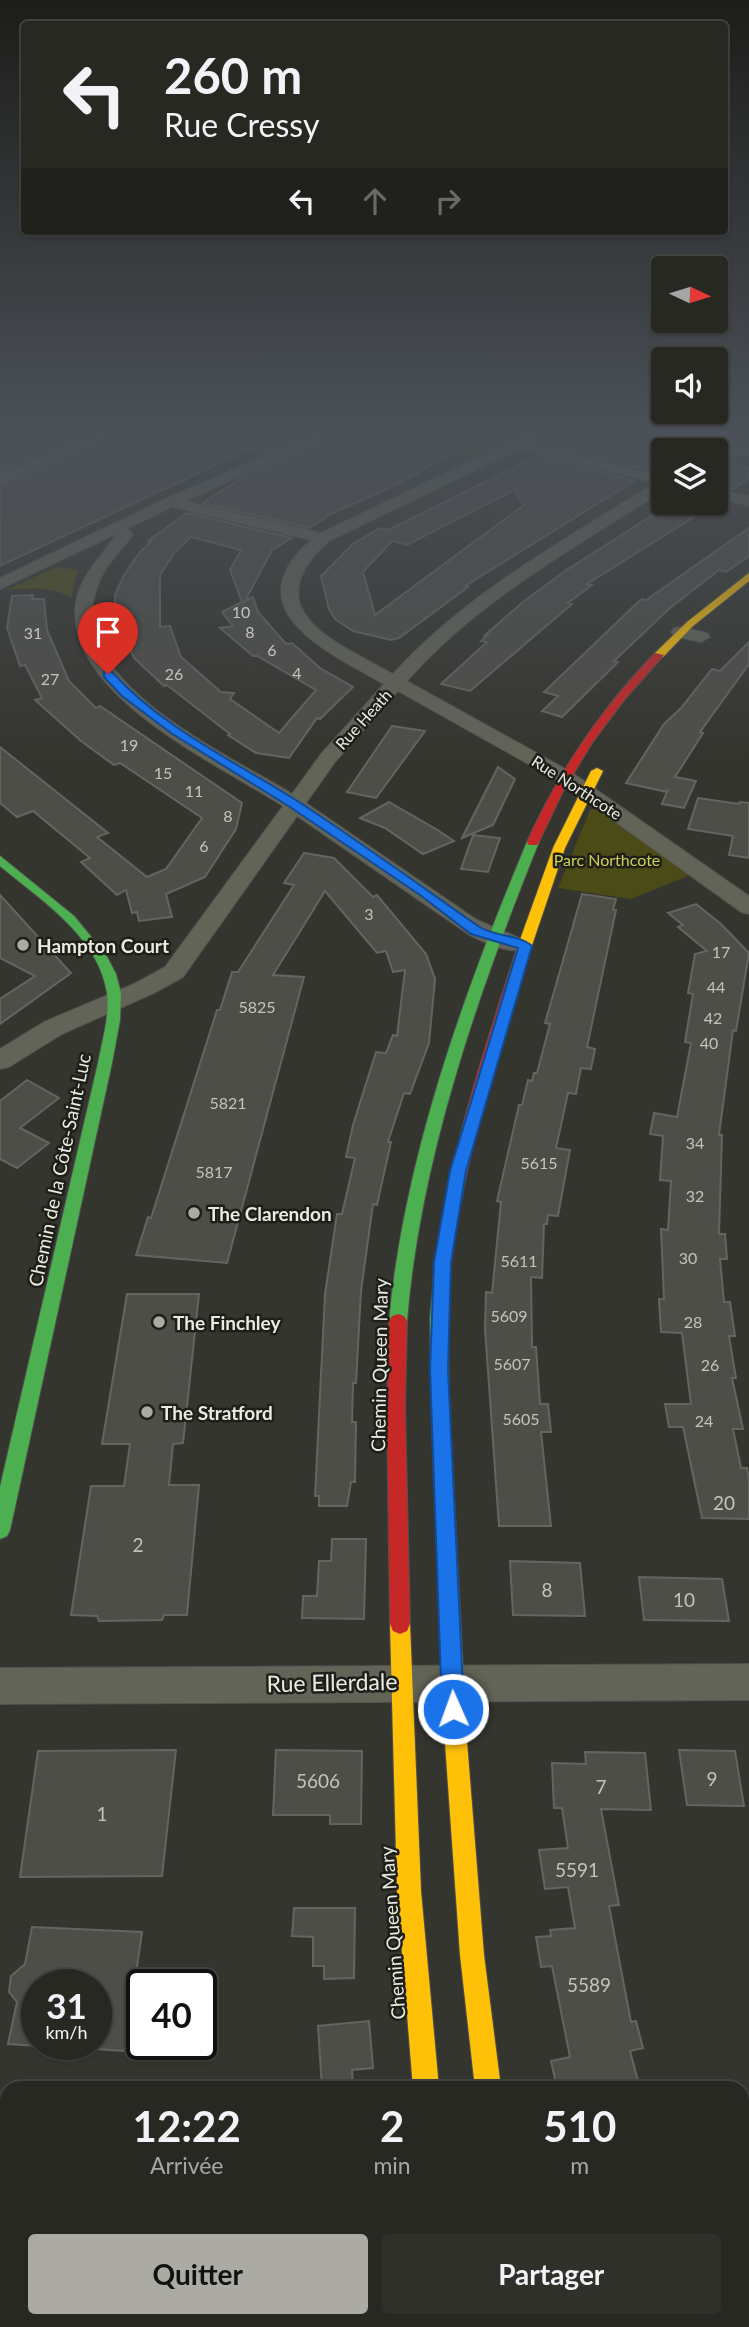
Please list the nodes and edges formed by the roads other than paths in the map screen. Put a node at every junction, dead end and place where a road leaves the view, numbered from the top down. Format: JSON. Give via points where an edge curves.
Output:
{"nodes":[{"id":1,"x":323,"y":538,"type":"edge"},
{"id":2,"x":95,"y":539,"type":"edge"},
{"id":3,"x":122,"y":539,"type":"edge"},
{"id":4,"x":577,"y":539,"type":"edge"},
{"id":5,"x":50,"y":561,"type":"junction"},
{"id":6,"x":97,"y":567,"type":"junction"},
{"id":7,"x":749,"y":576,"type":"edge"},
{"id":8,"x":0,"y":584,"type":"edge"},
{"id":9,"x":749,"y":596,"type":"edge"},
{"id":10,"x":680,"y":632,"type":"junction"},
{"id":11,"x":695,"y":643,"type":"joint"},
{"id":12,"x":396,"y":682,"type":"junction"},
{"id":13,"x":604,"y":759,"type":"dead end"},
{"id":14,"x":565,"y":776,"type":"junction"},
{"id":15,"x":586,"y":790,"type":"junction"},
{"id":16,"x":295,"y":805,"type":"junction"},
{"id":17,"x":1,"y":862,"type":"edge"},
{"id":18,"x":749,"y":907,"type":"edge"},
{"id":19,"x":494,"y":939,"type":"junction"},
{"id":20,"x":525,"y":946,"type":"junction"},
{"id":21,"x":114,"y":1002,"type":"junction"},
{"id":22,"x":0,"y":1061,"type":"edge"},
{"id":23,"x":0,"y":1530,"type":"edge"},
{"id":24,"x":401,"y":1681,"type":"junction"},
{"id":25,"x":453,"y":1681,"type":"junction"},
{"id":26,"x":749,"y":1682,"type":"edge"},
{"id":27,"x":0,"y":1686,"type":"edge"},
{"id":28,"x":425,"y":2081,"type":"edge"},
{"id":29,"x":487,"y":2081,"type":"edge"}],
"edges":[{"from":1,"to":12,"type":"street","name":"Rue Northcote","via":[[302,555],[289,575],[288,592],[296,614],[313,635]]},
{"from":2,"to":5,"type":"street"},
{"from":3,"to":6,"type":"street"},
{"from":4,"to":12,"type":"street","name":"Rue Heath","via":[[508,583],[447,632]]},
{"from":5,"to":6,"type":"street"},
{"from":5,"to":8,"type":"street"},
{"from":6,"to":16,"type":"street","via":[[86,592],[85,621],[96,656],[115,683],[175,731]]},
{"from":7,"to":10,"type":"street","name":"Chemin Queen Mary"},
{"from":9,"to":11,"type":"street"},
{"from":10,"to":11,"type":"street"},
{"from":10,"to":14,"type":"street","name":"Chemin Queen Mary","via":[[615,703]]},
{"from":12,"to":14,"type":"street","name":"Rue Northcote"},
{"from":12,"to":16,"type":"street","name":"Rue Heath","via":[[328,758]]},
{"from":13,"to":15,"type":"street"},
{"from":14,"to":15,"type":"street","name":"Rue Northcote"},
{"from":14,"to":19,"type":"street","name":"Chemin Queen Mary","via":[[526,852]]},
{"from":15,"to":18,"type":"street","name":"Rue Northcote"},
{"from":15,"to":20,"type":"street"},
{"from":16,"to":19,"type":"street","via":[[476,932]]},
{"from":16,"to":21,"type":"street","name":"Rue Heath","via":[[181,965]]},
{"from":17,"to":21,"type":"street","name":"Chemin de la Côte-Saint-Luc","via":[[92,946],[110,974]]},
{"from":19,"to":20,"type":"street"},
{"from":19,"to":24,"type":"street","name":"Chemin Queen Mary","via":[[428,1139],[404,1255],[396,1373]]},
{"from":20,"to":25,"type":"street","via":[[458,1171],[443,1262],[439,1369]]},
{"from":21,"to":22,"type":"street","name":"Rue Heath","via":[[53,1028]]},
{"from":21,"to":23,"type":"street","name":"Chemin de la Côte-Saint-Luc","via":[[105,1063]]},
{"from":24,"to":25,"type":"street","name":"Rue Ellerdale"},
{"from":24,"to":27,"type":"street","name":"Rue Ellerdale"},
{"from":24,"to":28,"type":"street","name":"Chemin Queen Mary","via":[[411,1918]]},
{"from":25,"to":26,"type":"street","name":"Rue Ellerdale"},
{"from":25,"to":29,"type":"street","via":[[466,1895]]}]}
